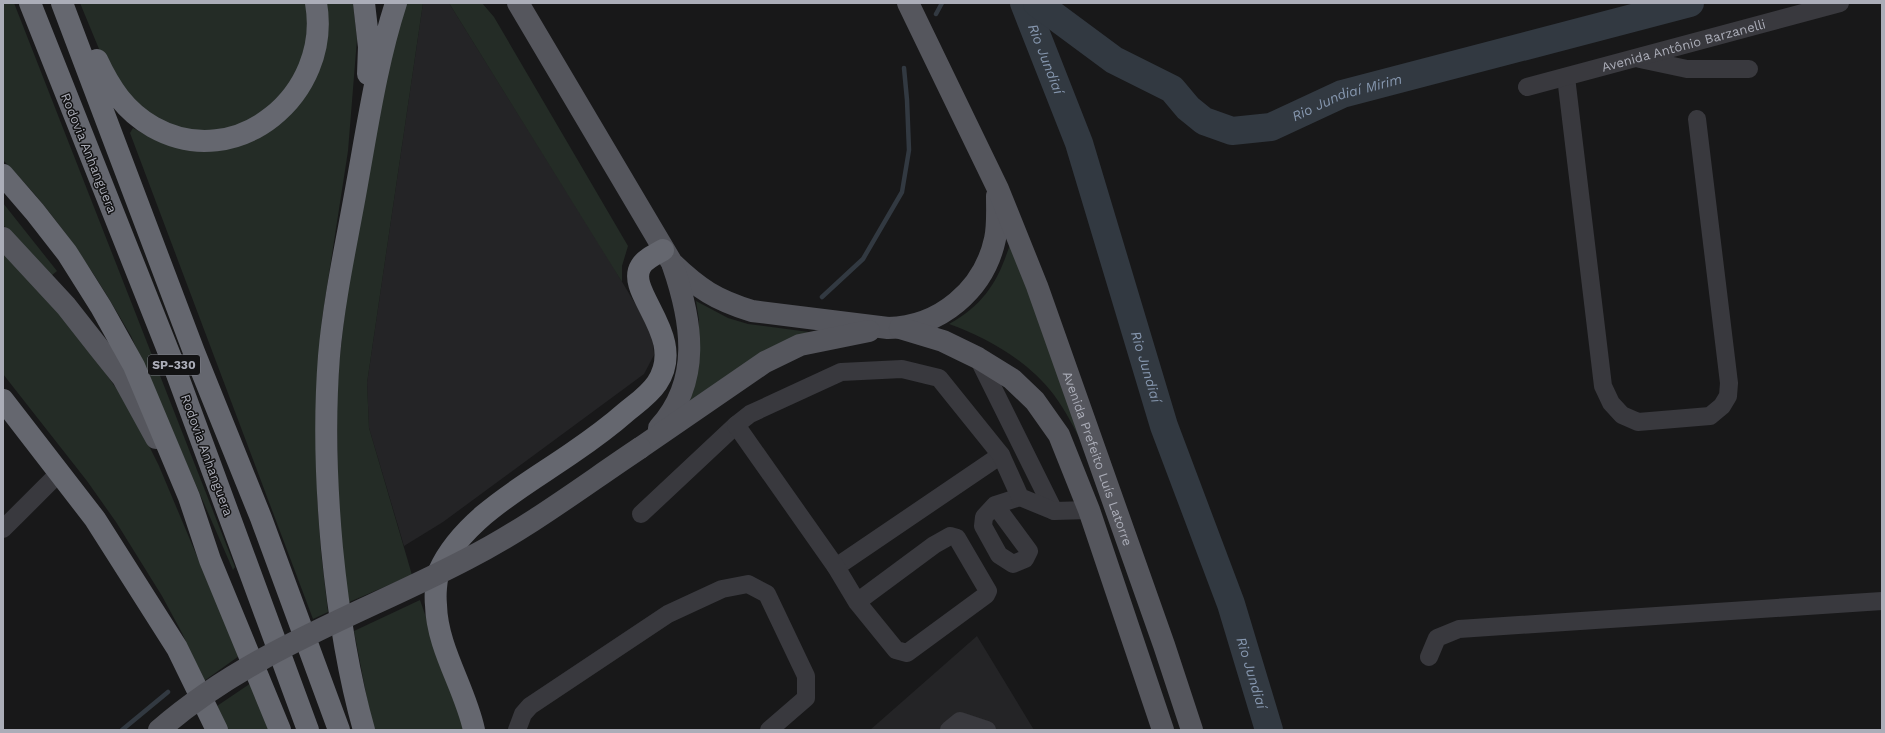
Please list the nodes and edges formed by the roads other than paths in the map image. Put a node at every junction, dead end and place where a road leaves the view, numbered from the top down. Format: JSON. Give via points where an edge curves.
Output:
{"nodes":[{"id":1,"x":30,"y":3,"type":"edge"},
{"id":2,"x":62,"y":3,"type":"edge"},
{"id":3,"x":74,"y":3,"type":"edge"},
{"id":4,"x":316,"y":3,"type":"edge"},
{"id":5,"x":364,"y":3,"type":"edge"},
{"id":6,"x":396,"y":3,"type":"edge"},
{"id":7,"x":908,"y":3,"type":"edge"},
{"id":8,"x":1840,"y":3,"type":"edge"},
{"id":9,"x":524,"y":9,"type":"edge"},
{"id":10,"x":1635,"y":58,"type":"junction"},
{"id":11,"x":1749,"y":69,"type":"dead end"},
{"id":12,"x":1566,"y":77,"type":"junction"},
{"id":13,"x":1528,"y":87,"type":"dead end"},
{"id":14,"x":1697,"y":119,"type":"dead end"},
{"id":15,"x":365,"y":139,"type":"junction"},
{"id":16,"x":3,"y":175,"type":"edge"},
{"id":17,"x":998,"y":189,"type":"junction"},
{"id":18,"x":3,"y":238,"type":"edge"},
{"id":19,"x":668,"y":257,"type":"junction"},
{"id":20,"x":894,"y":328,"type":"junction"},
{"id":21,"x":978,"y":358,"type":"junction"},
{"id":22,"x":3,"y":400,"type":"edge"},
{"id":23,"x":736,"y":425,"type":"junction"},
{"id":24,"x":640,"y":448,"type":"junction"},
{"id":25,"x":1001,"y":455,"type":"junction"},
{"id":26,"x":60,"y":472,"type":"junction"},
{"id":27,"x":189,"y":497,"type":"junction"},
{"id":28,"x":1020,"y":497,"type":"junction"},
{"id":29,"x":995,"y":505,"type":"dead end"},
{"id":30,"x":1089,"y":510,"type":"junction"},
{"id":31,"x":1054,"y":511,"type":"junction"},
{"id":32,"x":641,"y":514,"type":"dead end"},
{"id":33,"x":3,"y":529,"type":"edge"},
{"id":34,"x":836,"y":567,"type":"junction"},
{"id":35,"x":1882,"y":600,"type":"edge"},
{"id":36,"x":857,"y":602,"type":"junction"},
{"id":37,"x":1429,"y":657,"type":"dead end"},
{"id":38,"x":160,"y":730,"type":"edge"},
{"id":39,"x":217,"y":730,"type":"edge"},
{"id":40,"x":280,"y":730,"type":"edge"},
{"id":41,"x":308,"y":730,"type":"edge"},
{"id":42,"x":339,"y":730,"type":"edge"},
{"id":43,"x":364,"y":730,"type":"edge"},
{"id":44,"x":474,"y":730,"type":"edge"},
{"id":45,"x":517,"y":730,"type":"edge"},
{"id":46,"x":769,"y":730,"type":"edge"},
{"id":47,"x":950,"y":730,"type":"edge"},
{"id":48,"x":986,"y":730,"type":"edge"},
{"id":49,"x":1163,"y":730,"type":"edge"},
{"id":50,"x":1192,"y":730,"type":"edge"}],
"edges":[{"from":1,"to":41,"type":"highway","name":"Rodovia Anhanguera","number":"SP-330","via":[[171,358]]},
{"from":2,"to":42,"type":"highway","name":"Rodovia Anhanguera","number":"SP-330","via":[[194,352],[261,518]]},
{"from":3,"to":4,"type":"highway","via":[[109,85],[127,108],[152,127],[179,138],[203,142],[232,138],[255,128],[282,109],[298,89],[310,67],[317,41],[319,18]]},
{"from":5,"to":15,"type":"highway","via":[[369,47]]},
{"from":6,"to":15,"type":"highway","via":[[382,53]]},
{"from":7,"to":17,"type":"main road","name":"Avenida Prefeito Luís Latorre"},
{"from":8,"to":10,"type":"street","name":"Avenida Antônio Barzanelli"},
{"from":9,"to":19,"type":"main road"},
{"from":10,"to":11,"type":"street","via":[[1687,69]]},
{"from":10,"to":12,"type":"street","name":"Avenida Antônio Barzanelli"},
{"from":12,"to":13,"type":"street","name":"Avenida Antônio Barzanelli"},
{"from":12,"to":14,"type":"street","via":[[1603,386],[1622,415],[1638,422],[1710,416],[1722,406],[1728,396],[1729,383]]},
{"from":15,"to":43,"type":"highway","via":[[336,303],[330,355],[325,448],[338,608]]},
{"from":16,"to":27,"type":"highway","via":[[66,253],[101,306],[134,366]]},
{"from":17,"to":20,"type":"main road","via":[[996,238],[987,265],[976,283],[964,298],[947,310]]},
{"from":17,"to":50,"type":"main road","name":"Avenida Prefeito Luís Latorre","via":[[1038,286],[1080,403]]},
{"from":18,"to":27,"type":"main road","via":[[66,306],[122,378]]},
{"from":19,"to":20,"type":"main road","name":"Avenida Prefeito Luís Latorre","via":[[694,284],[711,295],[752,311]]},
{"from":19,"to":24,"type":"main road","via":[[682,292],[689,327],[687,369],[675,408]]},
{"from":19,"to":44,"type":"highway","via":[[641,265],[637,275],[639,287],[662,332],[666,350],[665,366],[657,382],[647,394],[606,429],[502,502],[464,533],[439,573],[436,605],[439,631]]},
{"from":20,"to":21,"type":"main road","name":"Avenida Prefeito Luís Latorre","via":[[943,341]]},
{"from":20,"to":24,"type":"main road","via":[[814,341],[783,353],[765,362]]},
{"from":21,"to":30,"type":"main road","name":"Avenida Prefeito Luís Latorre","via":[[1012,379],[1035,401],[1059,435]]},
{"from":21,"to":31,"type":"street"},
{"from":22,"to":26,"type":"highway"},
{"from":23,"to":25,"type":"street","via":[[750,414],[841,372],[902,369],[939,378]]},
{"from":23,"to":32,"type":"street"},
{"from":23,"to":34,"type":"street"},
{"from":24,"to":38,"type":"main road","bridge":true,"via":[[553,507],[468,559],[263,658],[216,687]]},
{"from":25,"to":28,"type":"street"},
{"from":25,"to":34,"type":"street"},
{"from":26,"to":33,"type":"street"},
{"from":26,"to":39,"type":"highway","via":[[95,519],[177,648]]},
{"from":27,"to":40,"type":"highway","via":[[210,560]]},
{"from":28,"to":29,"type":"street"},
{"from":28,"to":31,"type":"street"},
{"from":30,"to":31,"type":"street"},
{"from":30,"to":49,"type":"main road","name":"Avenida Prefeito Luís Latorre"},
{"from":34,"to":36,"type":"street"},
{"from":35,"to":37,"type":"street","via":[[1459,629],[1437,638]]},
{"from":36,"to":36,"type":"street","via":[[950,536],[957,538],[988,591],[907,653],[896,650]]},
{"from":45,"to":46,"type":"street","via":[[523,714],[530,706],[668,614],[722,589],[748,584],[767,594],[806,676],[806,698]]},
{"from":47,"to":48,"type":"street","via":[[960,721]]}]}
